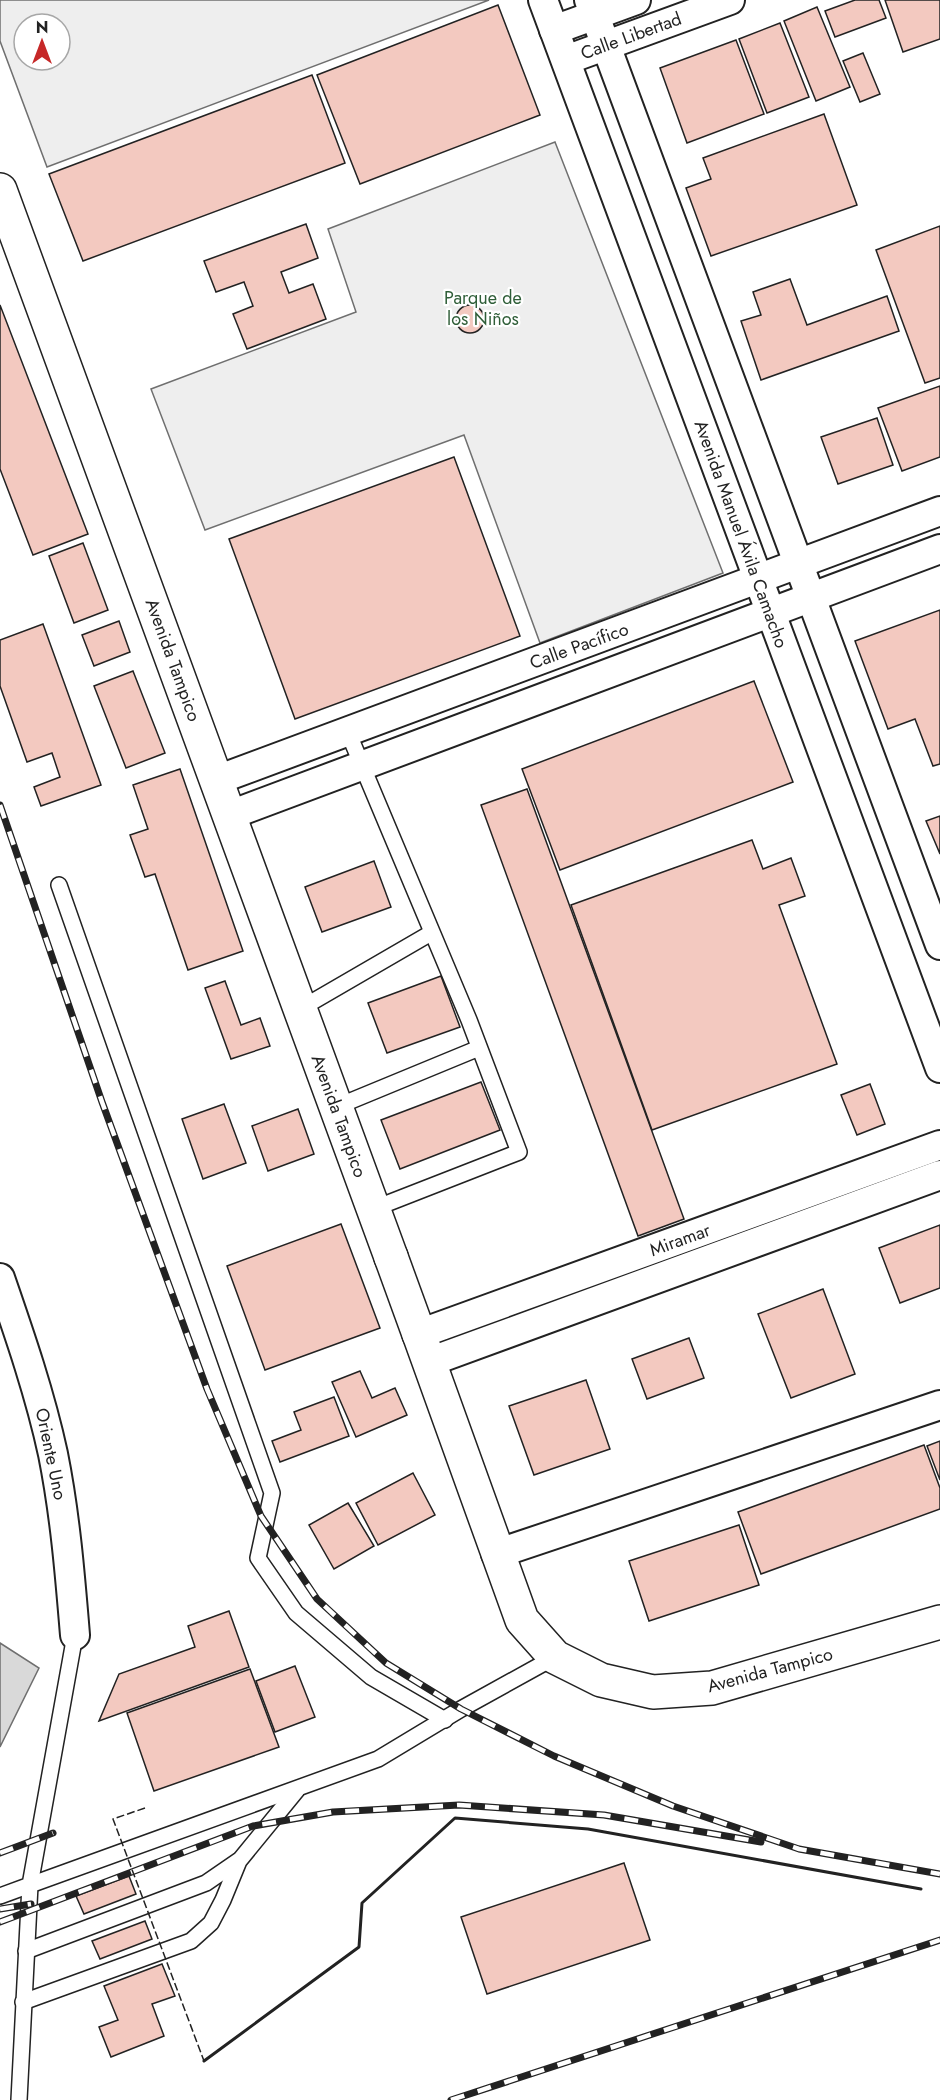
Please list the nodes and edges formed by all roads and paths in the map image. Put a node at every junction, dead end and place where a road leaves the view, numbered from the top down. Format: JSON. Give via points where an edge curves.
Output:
{"nodes":[{"id":1,"x":543,"y":0,"type":"edge"},
{"id":2,"x":636,"y":0,"type":"edge"},
{"id":3,"x":730,"y":0,"type":"edge"},
{"id":4,"x":592,"y":8,"type":"edge"},
{"id":5,"x":554,"y":30,"type":"junction"},
{"id":6,"x":606,"y":45,"type":"junction"},
{"id":7,"x":566,"y":60,"type":"junction"},
{"id":8,"x":0,"y":190,"type":"edge"},
{"id":9,"x":940,"y":510,"type":"edge"},
{"id":10,"x":940,"y":549,"type":"edge"},
{"id":11,"x":798,"y":563,"type":"junction"},
{"id":12,"x":758,"y":579,"type":"junction"},
{"id":13,"x":811,"y":596,"type":"junction"},
{"id":14,"x":770,"y":611,"type":"junction"},
{"id":15,"x":348,"y":732,"type":"junction"},
{"id":16,"x":361,"y":766,"type":"junction"},
{"id":17,"x":217,"y":780,"type":"junction"},
{"id":18,"x":230,"y":815,"type":"junction"},
{"id":19,"x":59,"y":885,"type":"dead end"},
{"id":20,"x":432,"y":933,"type":"junction"},
{"id":21,"x":940,"y":945,"type":"edge"},
{"id":22,"x":300,"y":1009,"type":"junction"},
{"id":23,"x":479,"y":1048,"type":"junction"},
{"id":24,"x":940,"y":1068,"type":"edge"},
{"id":25,"x":336,"y":1107,"type":"junction"},
{"id":26,"x":940,"y":1145,"type":"edge"},
{"id":27,"x":940,"y":1175,"type":"edge"},
{"id":28,"x":373,"y":1209,"type":"junction"},
{"id":29,"x":0,"y":1278,"type":"edge"},
{"id":30,"x":424,"y":1348,"type":"junction"},
{"id":31,"x":940,"y":1405,"type":"edge"},
{"id":32,"x":496,"y":1554,"type":"junction"},
{"id":33,"x":940,"y":1622,"type":"edge"},
{"id":34,"x":75,"y":1635,"type":"joint"},
{"id":35,"x":555,"y":1657,"type":"junction"},
{"id":36,"x":445,"y":1720,"type":"junction"},
{"id":37,"x":297,"y":1790,"type":"junction"},
{"id":38,"x":239,"y":1861,"type":"junction"},
{"id":39,"x":30,"y":1885,"type":"junction"},
{"id":40,"x":0,"y":1896,"type":"edge"},
{"id":41,"x":26,"y":1951,"type":"junction"},
{"id":42,"x":23,"y":2002,"type":"junction"},
{"id":43,"x":19,"y":2100,"type":"edge"}],
"edges":[{"from":1,"to":5,"type":"street","name":"Avenida Manuel Ávila Camacho"},
{"from":2,"to":4,"type":"street","name":"Calle Libertad"},
{"from":3,"to":6,"type":"street","name":"Calle Libertad"},
{"from":4,"to":5,"type":"street","name":"Calle Libertad"},
{"from":4,"to":6,"type":"street"},
{"from":5,"to":7,"type":"street","name":"Avenida Manuel Ávila Camacho"},
{"from":6,"to":7,"type":"street","name":"Calle Libertad"},
{"from":6,"to":11,"type":"street"},
{"from":7,"to":12,"type":"street","name":"Avenida Manuel Ávila Camacho"},
{"from":8,"to":17,"type":"main road","name":"Avenida Tampico"},
{"from":9,"to":11,"type":"street","name":"Calle Pacífico"},
{"from":10,"to":13,"type":"street","name":"Calle Pacífico"},
{"from":11,"to":12,"type":"street","name":"Calle Pacífico"},
{"from":11,"to":13,"type":"street"},
{"from":12,"to":14,"type":"street","name":"Avenida Manuel Ávila Camacho"},
{"from":12,"to":15,"type":"street","name":"Calle Pacífico"},
{"from":13,"to":14,"type":"street","name":"Calle Pacífico"},
{"from":13,"to":21,"type":"street"},
{"from":14,"to":16,"type":"street","name":"Calle Pacífico"},
{"from":14,"to":24,"type":"street","name":"Avenida Manuel Ávila Camacho"},
{"from":15,"to":16,"type":"lane"},
{"from":15,"to":17,"type":"street","name":"Calle Pacífico"},
{"from":16,"to":18,"type":"street","name":"Calle Pacífico"},
{"from":16,"to":20,"type":"lane"},
{"from":17,"to":18,"type":"main road","name":"Avenida Tampico"},
{"from":18,"to":22,"type":"main road","name":"Avenida Tampico"},
{"from":19,"to":36,"type":"lane","via":[[272,1493],[258,1557],[296,1613],[371,1677]]},
{"from":20,"to":22,"type":"lane"},
{"from":20,"to":23,"type":"lane"},
{"from":22,"to":25,"type":"main road","name":"Avenida Tampico"},
{"from":23,"to":25,"type":"lane"},
{"from":23,"to":28,"type":"lane","via":[[519,1152]]},
{"from":25,"to":28,"type":"main road","name":"Avenida Tampico"},
{"from":26,"to":30,"type":"street","name":"Miramar"},
{"from":27,"to":30,"type":"street","name":"Miramar"},
{"from":28,"to":30,"type":"main road","name":"Avenida Tampico"},
{"from":29,"to":34,"type":"street","name":"Oriente Uno","via":[[33,1374],[53,1453],[68,1540]]},
{"from":30,"to":32,"type":"main road","name":"Avenida Tampico"},
{"from":31,"to":32,"type":"street"},
{"from":32,"to":35,"type":"main road","name":"Avenida Tampico","via":[[522,1620]]},
{"from":33,"to":35,"type":"main road","name":"Avenida Tampico","via":[[712,1688],[653,1692],[601,1680]]},
{"from":34,"to":39,"type":"lane"},
{"from":35,"to":36,"type":"lane"},
{"from":36,"to":37,"type":"lane","via":[[378,1759]]},
{"from":37,"to":38,"type":"lane"},
{"from":37,"to":39,"type":"lane"},
{"from":38,"to":41,"type":"lane","via":[[206,1883]]},
{"from":38,"to":42,"type":"lane","via":[[211,1923],[190,1941]]},
{"from":39,"to":40,"type":"lane"},
{"from":39,"to":41,"type":"lane"},
{"from":41,"to":42,"type":"lane"},
{"from":42,"to":43,"type":"lane"}]}
